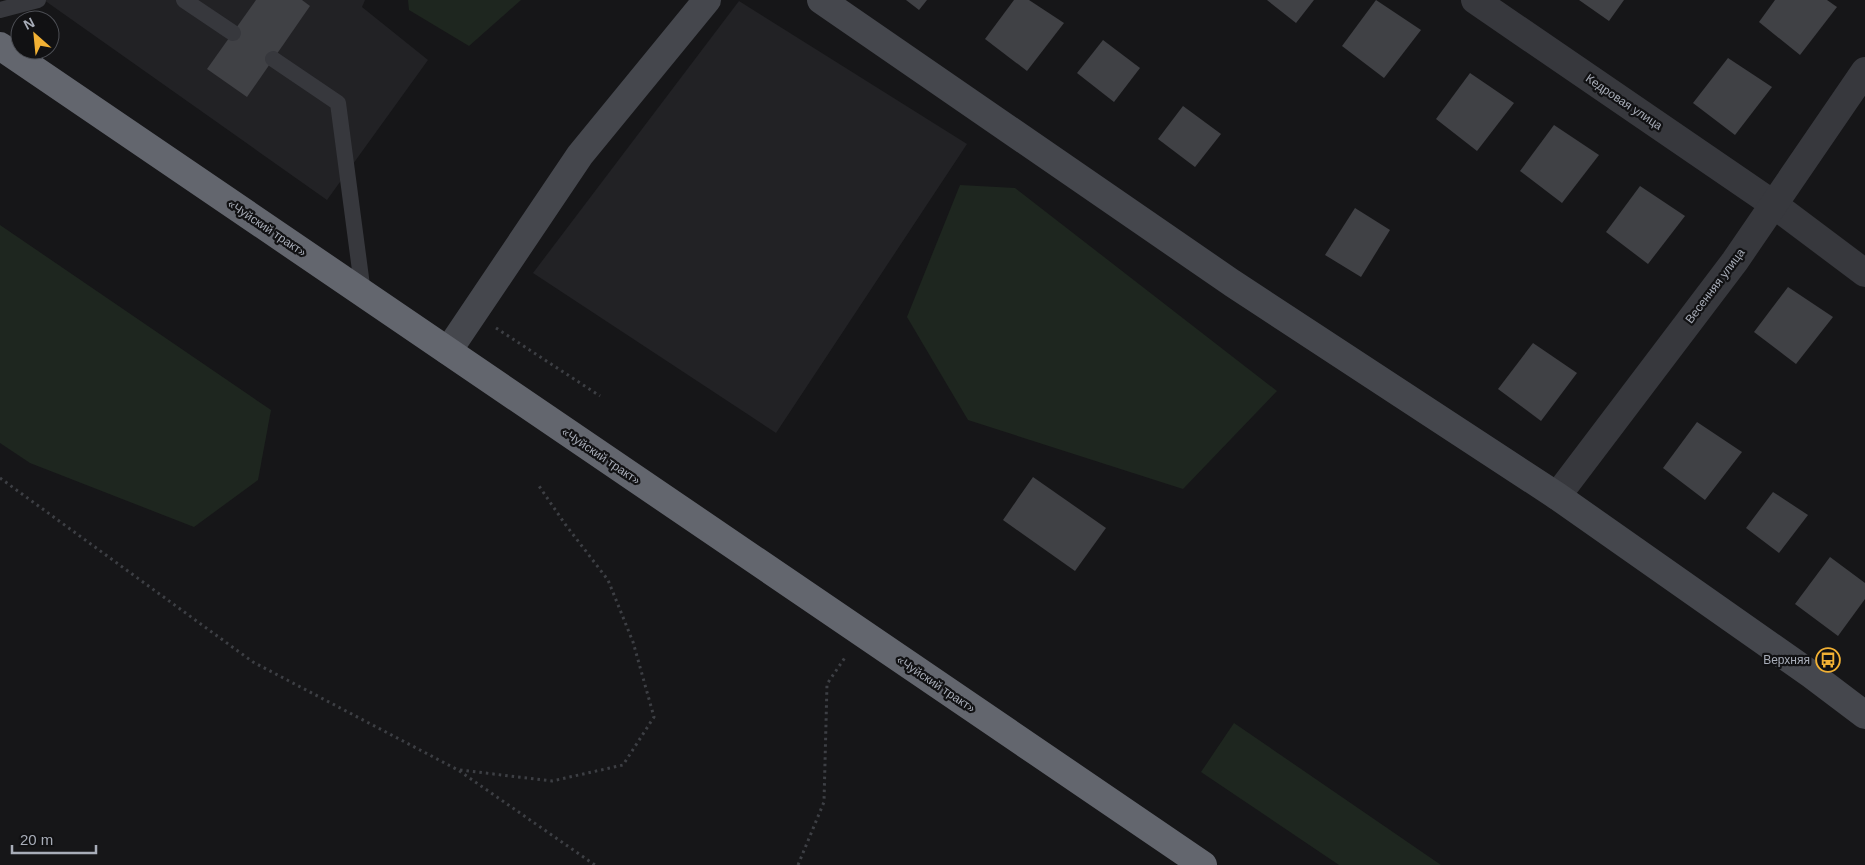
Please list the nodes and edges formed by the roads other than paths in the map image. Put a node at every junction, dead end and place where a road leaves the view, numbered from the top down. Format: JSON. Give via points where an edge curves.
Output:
{"nodes":[{"id":1,"x":38,"y":0,"type":"edge"},
{"id":2,"x":184,"y":0,"type":"edge"},
{"id":3,"x":707,"y":0,"type":"edge"},
{"id":4,"x":821,"y":0,"type":"edge"},
{"id":5,"x":1474,"y":0,"type":"edge"},
{"id":6,"x":1506,"y":9,"type":"edge"},
{"id":7,"x":0,"y":10,"type":"edge"},
{"id":8,"x":233,"y":33,"type":"dead end"},
{"id":9,"x":0,"y":46,"type":"edge"},
{"id":10,"x":273,"y":59,"type":"dead end"},
{"id":11,"x":1865,"y":70,"type":"edge"},
{"id":12,"x":1773,"y":204,"type":"junction"},
{"id":13,"x":1865,"y":273,"type":"edge"},
{"id":14,"x":363,"y":293,"type":"junction"},
{"id":15,"x":448,"y":352,"type":"junction"},
{"id":16,"x":1557,"y":496,"type":"junction"},
{"id":17,"x":1865,"y":715,"type":"edge"},
{"id":18,"x":1203,"y":865,"type":"edge"}],
"edges":[{"from":1,"to":7,"type":"lane"},
{"from":2,"to":8,"type":"lane"},
{"from":3,"to":15,"type":"street","via":[[580,155]]},
{"from":4,"to":16,"type":"street","via":[[1232,284]]},
{"from":5,"to":6,"type":"street","name":"Кедровая улица"},
{"from":6,"to":12,"type":"street","name":"Кедровая улица"},
{"from":9,"to":14,"type":"highway","name":"«Чуйский тракт»"},
{"from":10,"to":14,"type":"lane","via":[[338,103]]},
{"from":11,"to":12,"type":"street","name":"Весенняя улица"},
{"from":12,"to":13,"type":"street","name":"Кедровая улица"},
{"from":12,"to":16,"type":"street","name":"Весенняя улица","via":[[1735,261]]},
{"from":14,"to":15,"type":"highway","name":"«Чуйский тракт»"},
{"from":15,"to":18,"type":"highway","name":"«Чуйский тракт»"},
{"from":16,"to":17,"type":"street"}]}
